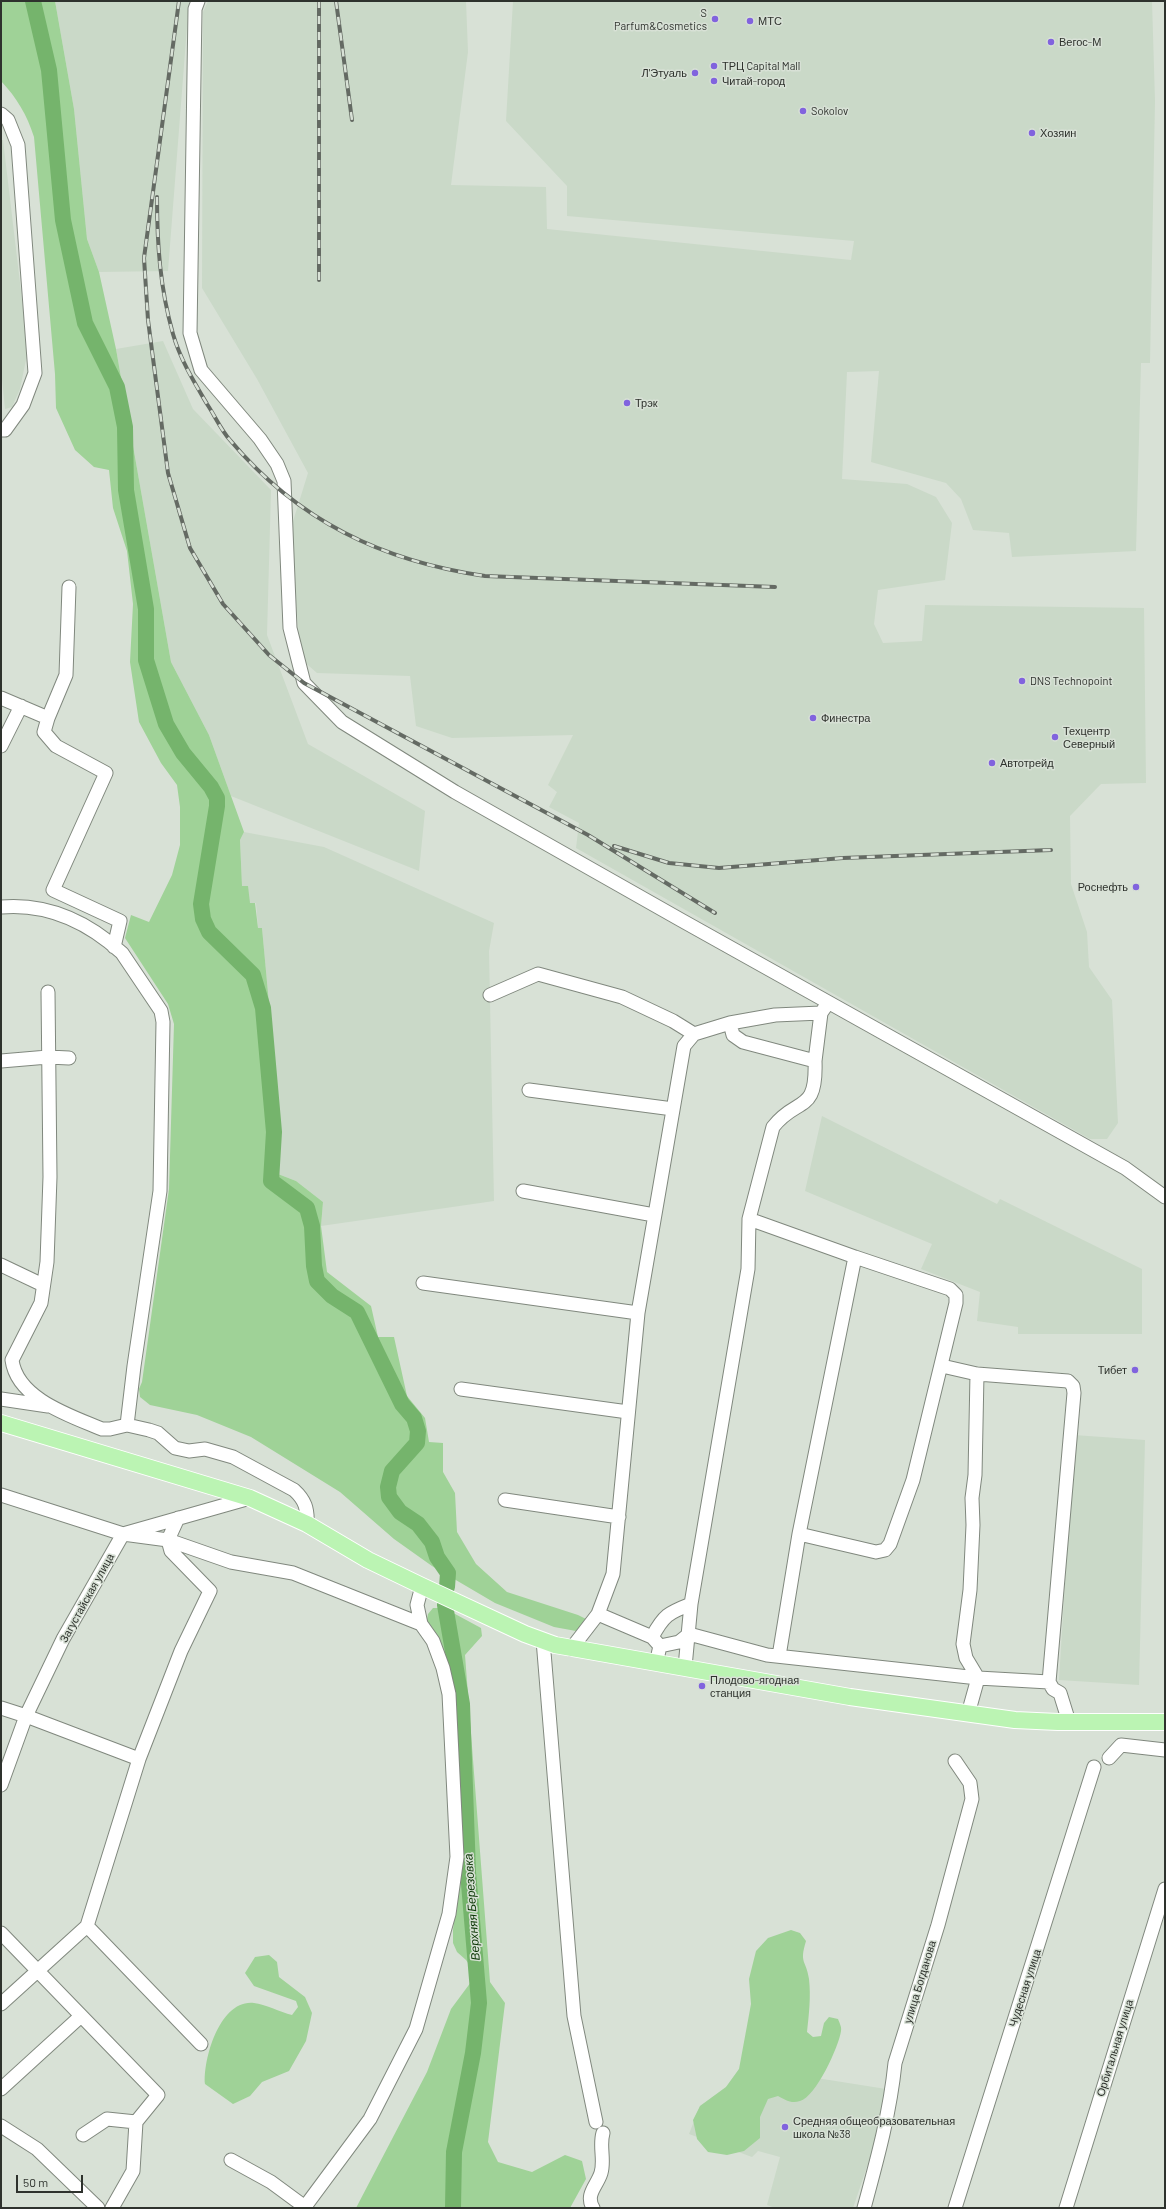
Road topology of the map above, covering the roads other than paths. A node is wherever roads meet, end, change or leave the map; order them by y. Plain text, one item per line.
1 (198, 1) edge
2 (1, 114) edge
3 (1, 430) edge
4 (68, 588) dead end
5 (1, 698) edge
6 (21, 706) junction
7 (48, 718) junction
8 (1, 746) edge
9 (1, 907) edge
10 (114, 946) junction
11 (48, 992) dead end
12 (490, 995) dead end
13 (825, 1008) junction
14 (730, 1023) junction
15 (694, 1034) junction
16 (48, 1057) junction
17 (69, 1058) dead end
18 (1, 1061) edge
19 (815, 1061) junction
20 (529, 1090) dead end
21 (673, 1109) junction
22 (523, 1191) dead end
23 (1165, 1197) edge
24 (654, 1215) junction
25 (749, 1219) junction
26 (854, 1257) junction
27 (1, 1266) edge
28 (423, 1283) dead end
29 (43, 1285) junction
30 (638, 1312) junction
31 (942, 1366) junction
32 (977, 1374) junction
33 (461, 1389) dead end
34 (1, 1399) edge
35 (48, 1406) junction
36 (628, 1412) junction
37 (1, 1423) edge
38 (128, 1425) junction
39 (1, 1495) edge
40 (250, 1498) junction
41 (505, 1500) dead end
42 (619, 1517) junction
43 (178, 1518) junction
44 (307, 1524) junction
45 (123, 1534) junction
46 (798, 1534) junction
47 (168, 1540) junction
48 (422, 1586) junction
49 (691, 1604) junction
50 (598, 1614) junction
51 (421, 1624) junction
52 (689, 1634) junction
53 (543, 1640) junction
54 (656, 1641) junction
55 (571, 1649) junction
56 (780, 1656) junction
57 (656, 1662) junction
58 (685, 1667) junction
59 (978, 1678) junction
60 (1048, 1682) junction
61 (1, 1708) edge
62 (968, 1714) junction
63 (26, 1716) junction
64 (1069, 1722) junction
65 (1165, 1722) edge
66 (1165, 1750) edge
67 (1109, 1758) dead end
68 (139, 1759) junction
69 (955, 1761) dead end
70 (1094, 1767) dead end
71 (1, 1785) edge
72 (1165, 1889) edge
73 (87, 1926) junction
74 (1, 1933) edge
75 (38, 1970) junction
76 (1, 2004) edge
77 (82, 2016) junction
78 (201, 2044) dead end
79 (1, 2089) edge
80 (136, 2122) junction
81 (1, 2126) edge
82 (83, 2134) dead end
83 (231, 2160) dead end
84 (98, 2208) edge
85 (112, 2208) edge
86 (305, 2208) edge
87 (593, 2208) edge
88 (864, 2208) edge
89 (955, 2208) edge
90 (1066, 2208) edge

1 - 13 street
2 - 3 street
4 - 7 street
5 - 6 street
6 - 7 street
6 - 8 street
7 - 10 street
9 - 10 street
10 - 38 street
11 - 16 street
12 - 15 street
13 - 14 street
13 - 19 street
13 - 23 street
14 - 15 street
14 - 19 street
15 - 21 street
16 - 17 street
16 - 18 street
16 - 29 street
19 - 25 street
20 - 21 street
21 - 24 street
22 - 24 street
24 - 30 street
25 - 26 street
25 - 49 street
26 - 31 street
26 - 46 street
27 - 29 street
28 - 30 street
29 - 35 street
30 - 36 street
31 - 32 street
31 - 46 street
32 - 59 street
32 - 60 street
33 - 36 street
34 - 35 street
35 - 38 street
36 - 42 street
37 - 40 main road
38 - 44 street
39 - 45 street
40 - 43 street
40 - 44 main road
41 - 42 street
42 - 50 street
43 - 45 street
43 - 47 street
44 - 48 main road
45 - 47 street
45 - 63 street, Загустайская улица
46 - 56 street
47 - 51 street
47 - 68 street
48 - 51 street
48 - 53 main road
49 - 52 street
49 - 54 street
50 - 54 street
50 - 55 street
51 - 86 street
52 - 54 street
52 - 56 street
52 - 58 street
53 - 55 main road
53 - 87 street
54 - 57 street
55 - 57 main road
56 - 59 street
57 - 58 main road
58 - 62 main road
59 - 60 street
59 - 62 street
60 - 64 street
61 - 63 street
62 - 64 main road
63 - 68 street
63 - 71 street, Загустайская улица
64 - 65 main road
66 - 67 street
68 - 73 street
69 - 88 street, улица Богданова
70 - 89 street, Чудесная улица
72 - 90 street, Орбитальная улица
73 - 75 street
73 - 78 street
74 - 75 street
75 - 76 street
75 - 77 street
77 - 79 street
77 - 80 street
80 - 82 street
80 - 85 street
81 - 84 street
83 - 86 street

